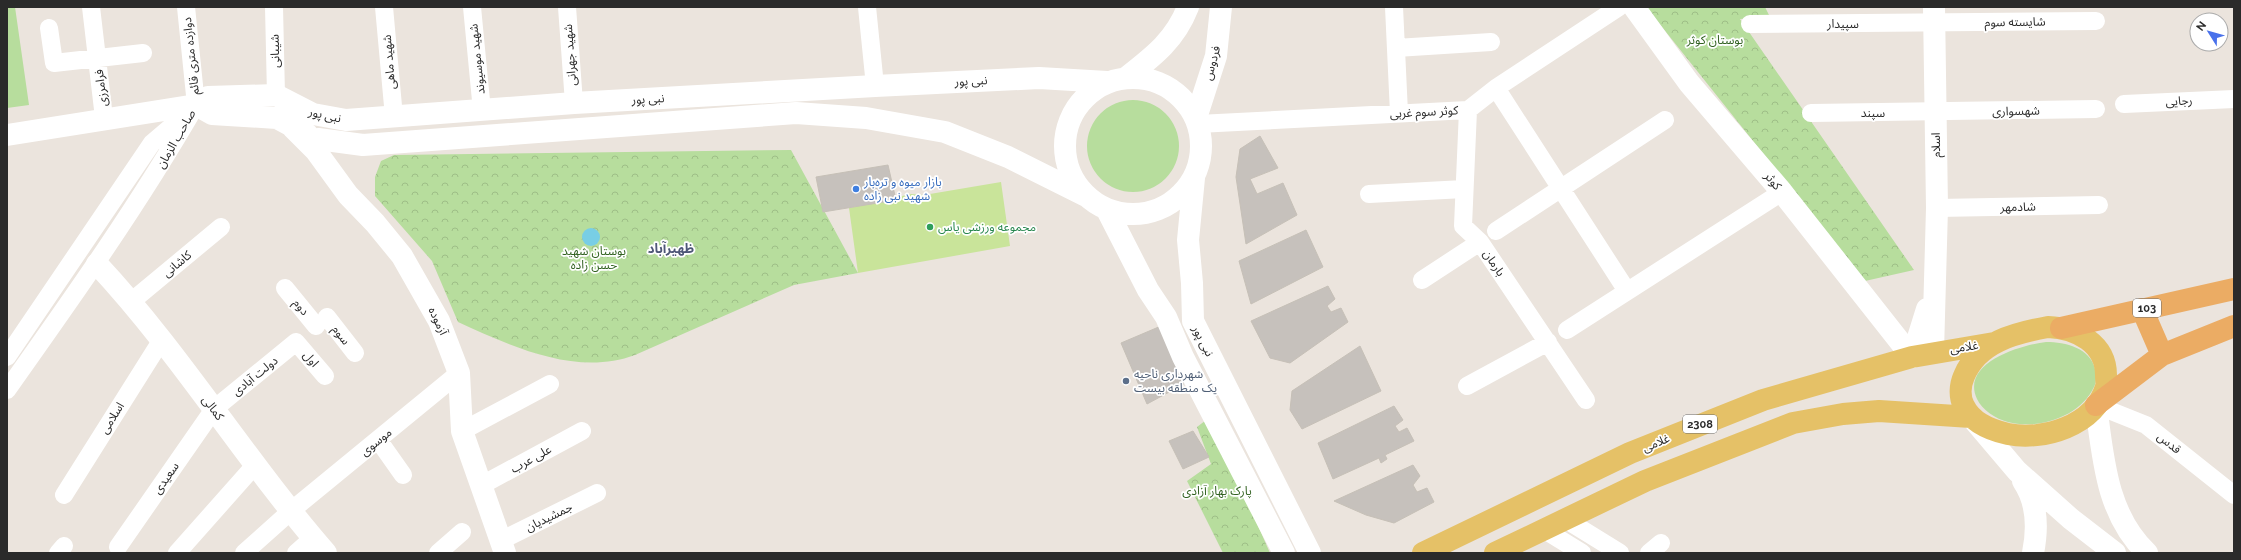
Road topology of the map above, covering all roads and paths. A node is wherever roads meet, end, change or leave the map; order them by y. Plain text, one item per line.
1 (91, 7) edge
2 (186, 7) edge
3 (274, 7) edge
4 (384, 7) edge
5 (472, 7) edge
6 (567, 7) edge
7 (867, 7) edge
8 (1188, 7) edge
9 (1221, 7) edge
10 (1394, 7) edge
11 (1619, 7) edge
12 (1634, 7) edge
13 (1935, 15) edge
14 (2096, 21) dead end
15 (1750, 24) dead end
16 (50, 28) dead end
17 (1491, 42) dead end
18 (1396, 48) junction
19 (143, 53) dead end
20 (97, 57) junction
21 (1117, 80) junction
22 (875, 86) junction
23 (1496, 88) junction
24 (276, 95) junction
25 (2234, 99) edge
26 (574, 103) junction
27 (2124, 104) dead end
28 (196, 106) junction
29 (2096, 109) dead end
30 (1468, 110) junction
31 (482, 111) junction
32 (1399, 113) junction
33 (1811, 113) dead end
34 (1936, 113) junction
35 (394, 117) junction
36 (104, 118) junction
37 (1665, 120) dead end
38 (1197, 121) junction
39 (293, 128) junction
40 (7, 135) edge
41 (1194, 178) junction
42 (1464, 189) junction
43 (1561, 189) junction
44 (1782, 192) junction
45 (1369, 194) dead end
46 (1086, 196) junction
47 (2099, 206) dead end
48 (1937, 208) junction
49 (1107, 210) junction
50 (221, 227) dead end
51 (1496, 231) dead end
52 (1480, 242) junction
53 (97, 264) junction
54 (1422, 280) dead end
55 (1936, 283) junction
56 (285, 288) dead end
57 (2234, 289) edge
58 (1627, 291) junction
59 (132, 301) junction
60 (2142, 310) junction
61 (322, 322) joint
62 (2234, 326) edge
63 (2061, 328) junction
64 (1567, 330) dead end
65 (161, 341) junction
66 (296, 342) joint
67 (1548, 342) junction
68 (1994, 343) junction
69 (1933, 352) junction
70 (355, 354) dead end
71 (2162, 356) junction
72 (7, 357) edge
73 (1912, 357) junction
74 (459, 373) junction
75 (325, 376) dead end
76 (550, 384) dead end
77 (1467, 386) dead end
78 (7, 390) edge
79 (1586, 400) dead end
80 (2096, 405) junction
81 (214, 409) junction
82 (1971, 418) junction
83 (462, 431) junction
84 (582, 431) dead end
85 (378, 440) junction
86 (256, 464) junction
87 (2017, 471) junction
88 (403, 475) dead end
89 (480, 486) junction
90 (597, 493) dead end
91 (64, 494) dead end
92 (2234, 495) edge
93 (292, 510) junction
94 (1565, 519) junction
95 (1543, 529) junction
96 (462, 532) dead end
97 (320, 545) edge
98 (118, 547) dead end
99 (503, 547) edge
100 (177, 553) edge
101 (244, 553) edge
102 (296, 553) edge
103 (438, 553) edge
104 (1284, 553) edge
105 (1310, 553) edge
106 (1423, 553) edge
107 (1494, 553) edge
108 (1582, 553) edge
109 (1620, 553) edge
110 (2033, 553) edge
111 (2115, 553) edge
112 (2147, 553) edge

1 - 20 street, فرامرزی
2 - 28 street, دوازده متری قائم
3 - 24 street, شیبانی
4 - 35 street, شهید ماهی
5 - 31 street, شهید موسیوند
6 - 26 street, شهید جهرانی
7 - 22 street
8 - 21 main road
9 - 38 main road, فردوس
10 - 18 street
11 - 23 street, کوثر سوم غربی
12 - 44 main road, کوثر
13 - 14 street, شایسته سوم
13 - 15 street, سپیدار
13 - 34 main road, اسلام
16 - 20 street, فرامرزی
17 - 18 street
18 - 32 street
19 - 20 street, فرامرزی
20 - 36 street, فرامرزی
21 - 22 main road, نبی پور
21 - 38 main road
21 - 46 main road
22 - 26 main road, نبی پور
23 - 30 street, کوثر سوم غربی
23 - 43 street
24 - 28 main road, نبی پور
24 - 35 main road, نبی پور
25 - 27 street, رجایی
26 - 31 main road, نبی پور
28 - 36 main road, نبی پور
28 - 39 main road, نبی پور
28 - 53 street, صاحب الزمان
28 - 72 street, صاحب الزمان
29 - 34 street, شهسواری
30 - 32 street, کوثر سوم غربی
30 - 42 street, بارمان
31 - 35 main road, نبی پور
32 - 38 street, کوثر سوم غربی
33 - 34 street, سپند
34 - 48 main road, اسلام
36 - 40 main road, نبی پور
37 - 43 street
38 - 41 main road
39 - 46 main road, نبی پور
39 - 74 main road, آزموده
41 - 49 main road
41 - 105 main road, نبی پور
42 - 45 street
42 - 52 street, بارمان
43 - 51 street
43 - 58 street
44 - 58 street
44 - 73 main road, کوثر
46 - 49 main road
47 - 48 street, شادمهر
48 - 55 main road, اسلام
49 - 104 main road, نبی پور
50 - 59 street, کاشانی
52 - 54 street
52 - 67 street, بارمان
53 - 59 main road, کمالی
53 - 78 street, صاحب الزمان
55 - 69 main road, اسلام
55 - 73 main road
56 - 61 street, دوم
57 - 60 highway, 103
58 - 64 street
59 - 65 main road, کمالی
60 - 63 highway, 103
60 - 71 highway
61 - 70 street, سوم
62 - 71 highway
63 - 68 main road
63 - 80 main road
65 - 81 main road, کمالی
65 - 91 street, اسلامی
66 - 75 street, اول
66 - 81 street, دولت آبادی
67 - 77 street
67 - 79 street, بارمان
68 - 69 main road, غلامی / 2308
68 - 82 main road
69 - 73 main road, غلامی / 2308
71 - 80 highway
73 - 106 main road, غلامی / 2308
74 - 83 main road, آزموده
74 - 85 street, موسوی
76 - 83 street
80 - 82 main road
80 - 92 street, قدس
80 - 112 main road
81 - 86 main road, کمالی
81 - 98 street, سعیدی
82 - 87 main road
82 - 94 main road, 2308
83 - 89 main road, آزموده
84 - 89 street, علی عرب
85 - 88 street
85 - 93 street, موسوی
86 - 93 main road, کمالی
86 - 100 street
87 - 110 main road
87 - 111 main road
89 - 99 main road, آزموده
90 - 99 street, جمشیدیان
93 - 97 main road, کمالی
93 - 101 street, موسوی
94 - 95 main road, 2308
94 - 109 street
95 - 107 main road, 2308
95 - 108 street
96 - 103 street
97 - 102 street

